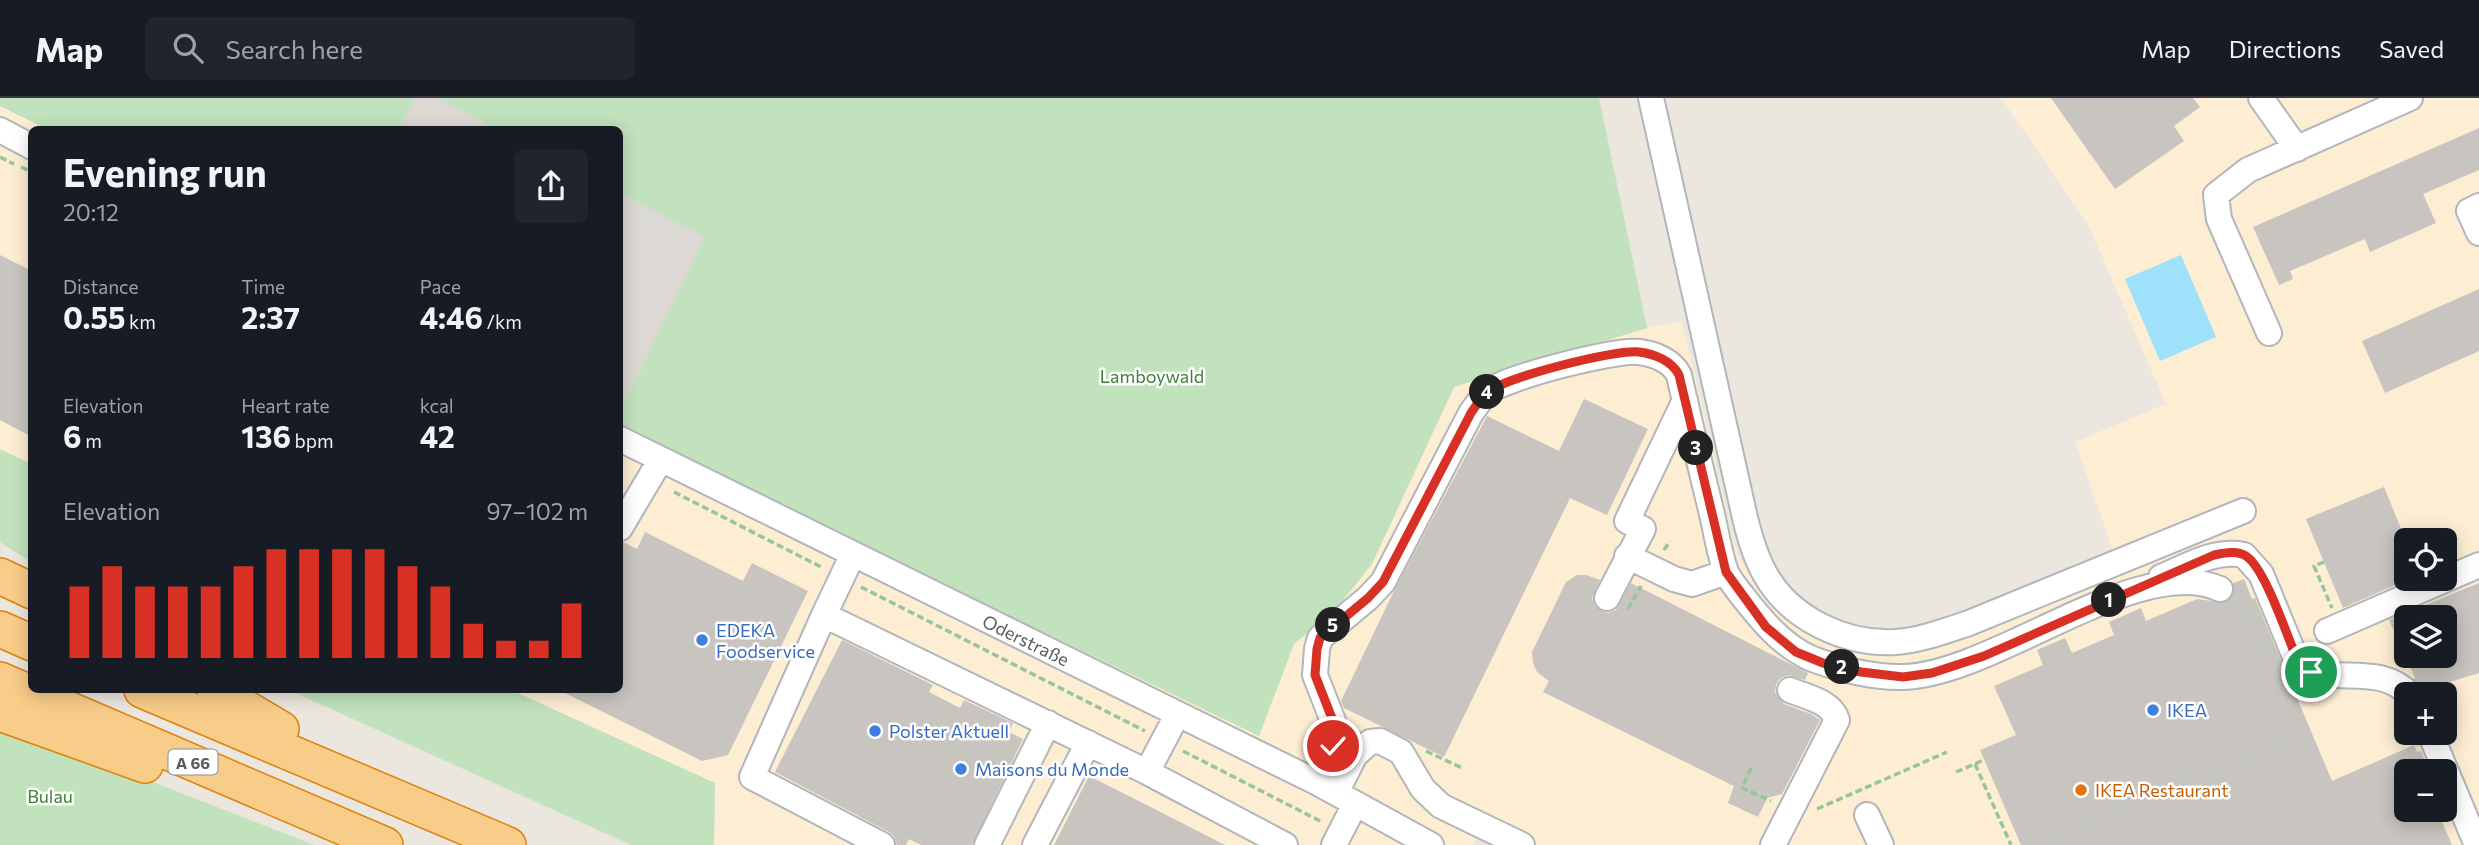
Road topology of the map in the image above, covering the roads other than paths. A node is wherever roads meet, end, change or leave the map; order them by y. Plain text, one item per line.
1 (1651, 98) edge
2 (2261, 98) edge
3 (2410, 98) edge
4 (0, 130) edge
5 (28, 145) edge
6 (2297, 149) junction
7 (2479, 206) edge
8 (2479, 233) edge
9 (2269, 333) dead end
10 (1685, 400) junction
11 (623, 442) edge
12 (656, 469) junction
13 (2243, 511) dead end
14 (623, 523) edge
15 (853, 554) junction
16 (1627, 556) junction
17 (2479, 565) edge
18 (1726, 572) junction
19 (0, 576) edge
20 (28, 589) edge
21 (2220, 589) tunnel mouth
22 (2121, 594) junction
23 (1606, 598) dead end
24 (824, 615) junction
25 (0, 629) edge
26 (2333, 629) road end
27 (28, 641) edge
28 (0, 680) edge
29 (2394, 683) edge
30 (1790, 690) dead end
31 (28, 692) edge
32 (30, 693) edge
33 (149, 693) edge
34 (220, 693) edge
35 (0, 713) edge
36 (1177, 715) junction
37 (1048, 723) junction
38 (1335, 726) junction
39 (1370, 742) junction
40 (1088, 743) junction
41 (2435, 745) edge
42 (1147, 772) junction
43 (1336, 793) junction
44 (399, 798) junction
45 (1867, 815) dead end
46 (1257, 838) edge
47 (1338, 838) edge
48 (385, 845) edge
49 (508, 845) edge
50 (882, 845) edge
51 (987, 845) edge
52 (1035, 845) edge
53 (1285, 845) edge
54 (1431, 845) edge
55 (1522, 845) edge
56 (1773, 845) edge
57 (1881, 845) edge
58 (2477, 845) edge

1 - 13 street
2 - 6 street
3 - 6 street
4 - 5 street
6 - 9 street
7 - 8 street
10 - 16 street
10 - 18 street
10 - 38 street
11 - 12 street, Oderstraße
12 - 14 street
12 - 15 street, Oderstraße
15 - 24 street
15 - 36 street, Oderstraße
16 - 18 street
16 - 23 street
17 - 26 street
18 - 22 street
19 - 20 highway
21 - 22 street
22 - 29 street
24 - 37 street
24 - 50 street
25 - 27 highway
28 - 31 highway, A 66
30 - 56 street
32 - 48 highway, A 66
33 - 44 highway, A 66
34 - 44 highway
35 - 48 highway
36 - 42 street
36 - 43 street, Oderstraße
37 - 40 street
37 - 51 street
38 - 39 street
38 - 43 street
39 - 43 street
39 - 55 street
40 - 42 street
40 - 52 street
41 - 58 street
42 - 46 street
43 - 47 street
43 - 54 street, Oderstraße
44 - 49 highway, A 66
45 - 57 street
46 - 53 street

